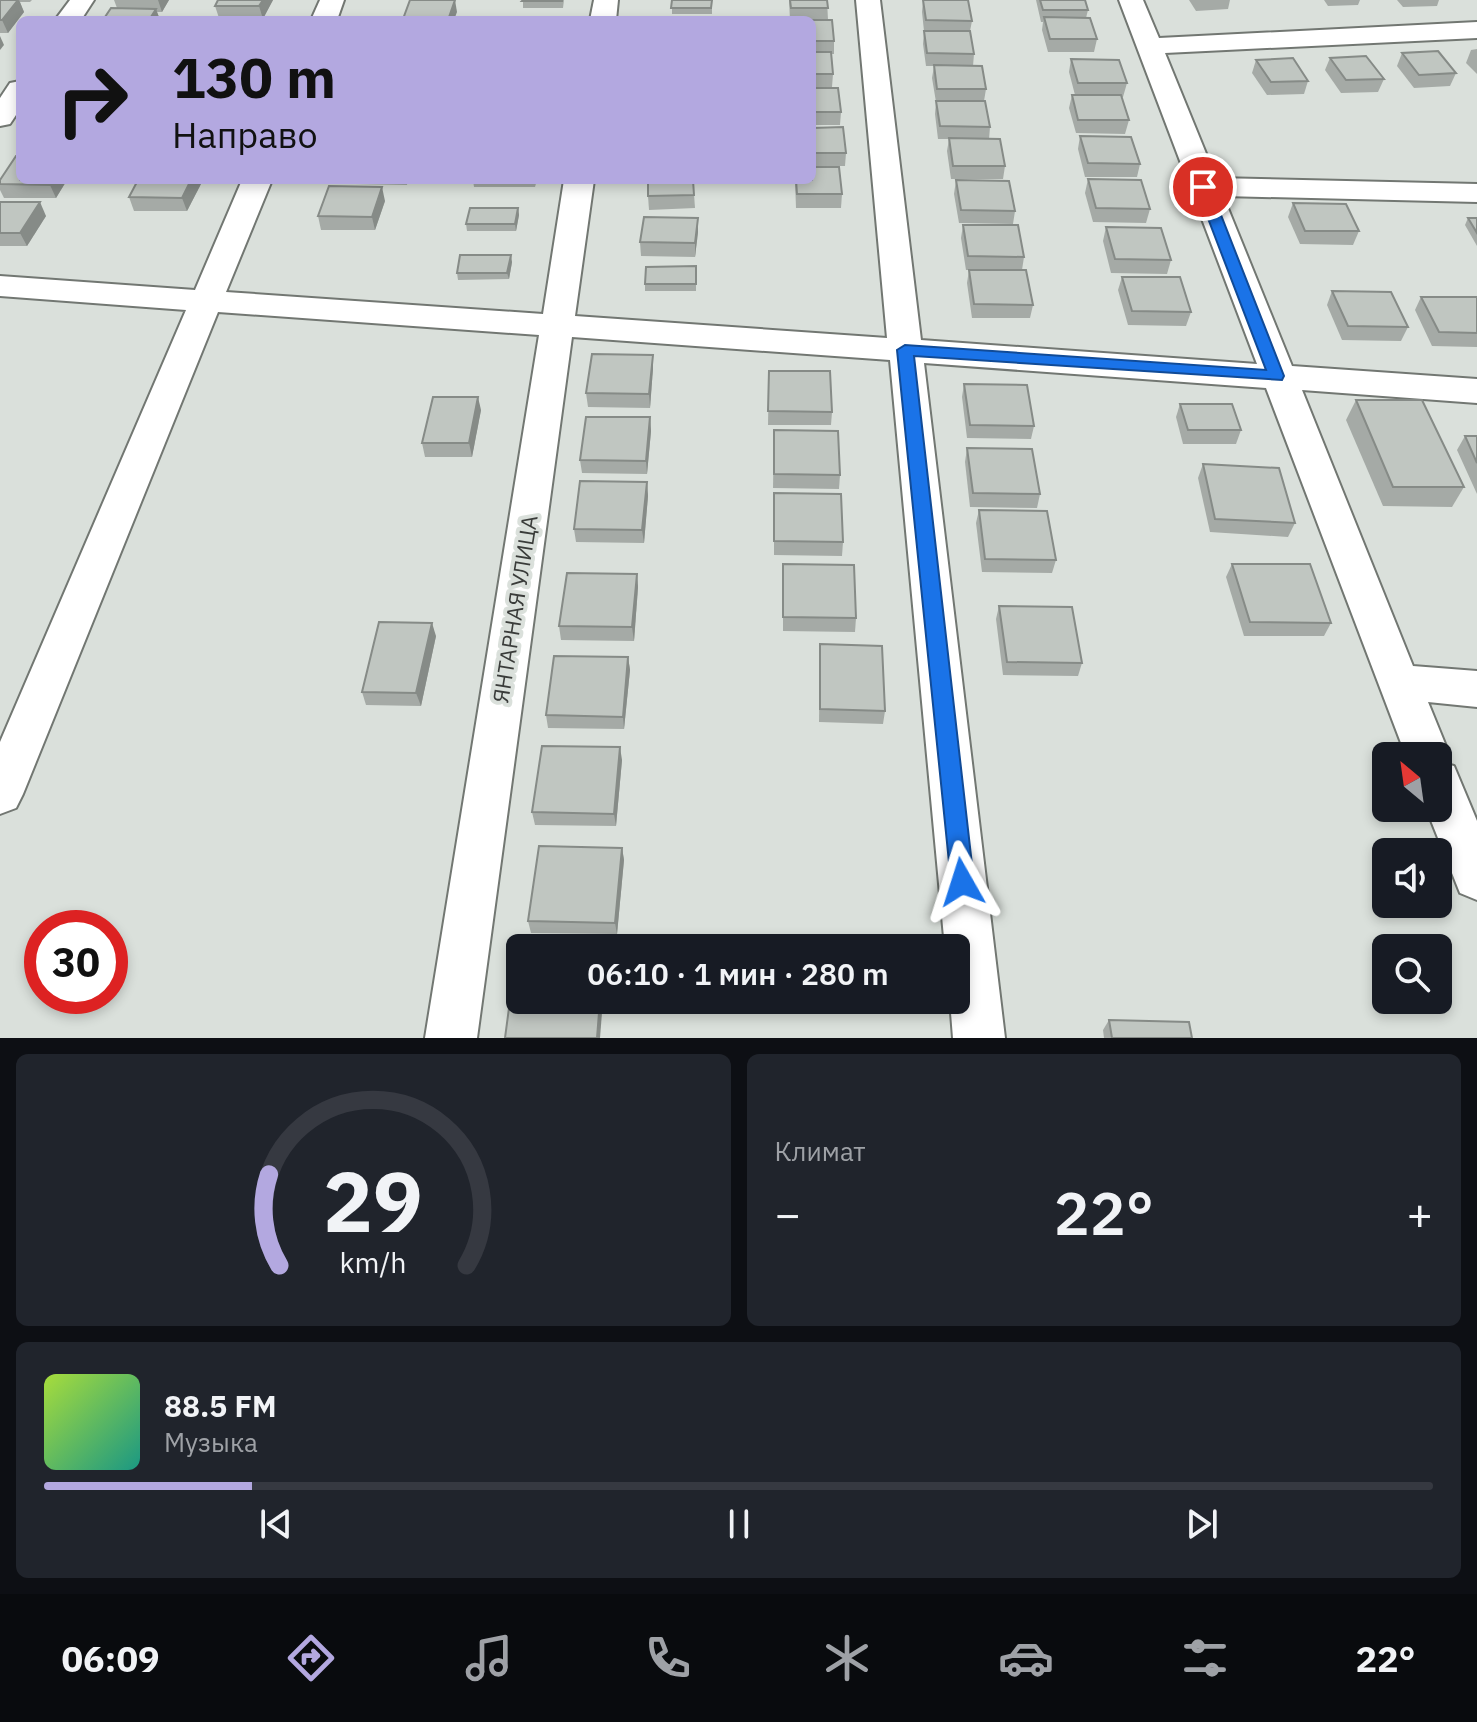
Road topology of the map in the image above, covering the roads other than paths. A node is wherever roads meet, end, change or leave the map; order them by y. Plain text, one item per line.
1 (868, 0) edge
2 (1131, 0) edge
3 (1477, 30) edge
4 (1148, 46) junction
5 (16, 95) edge
6 (0, 118) edge
7 (255, 184) edge
8 (578, 184) edge
9 (1203, 187) junction
10 (1477, 193) edge
11 (0, 286) edge
12 (207, 299) junction
13 (558, 326) junction
14 (905, 350) junction
15 (1276, 376) junction
16 (1477, 391) edge
17 (1399, 682) junction
18 (1477, 689) edge
19 (1423, 742) edge
20 (0, 794) edge
21 (1452, 815) edge
22 (1477, 878) edge
23 (451, 1038) edge
24 (979, 1038) edge

1 - 14 street
2 - 4 street
3 - 4 street
4 - 9 street
5 - 6 street
7 - 12 street
8 - 13 street, ЯНТАРНАЯ УЛИЦА
9 - 10 street
9 - 15 street
11 - 12 street
12 - 13 street
12 - 20 street
13 - 14 street
13 - 23 street, ЯНТАРНАЯ УЛИЦА
14 - 15 street
14 - 24 street
15 - 16 street
15 - 17 street
17 - 18 street
17 - 19 street
21 - 22 street

